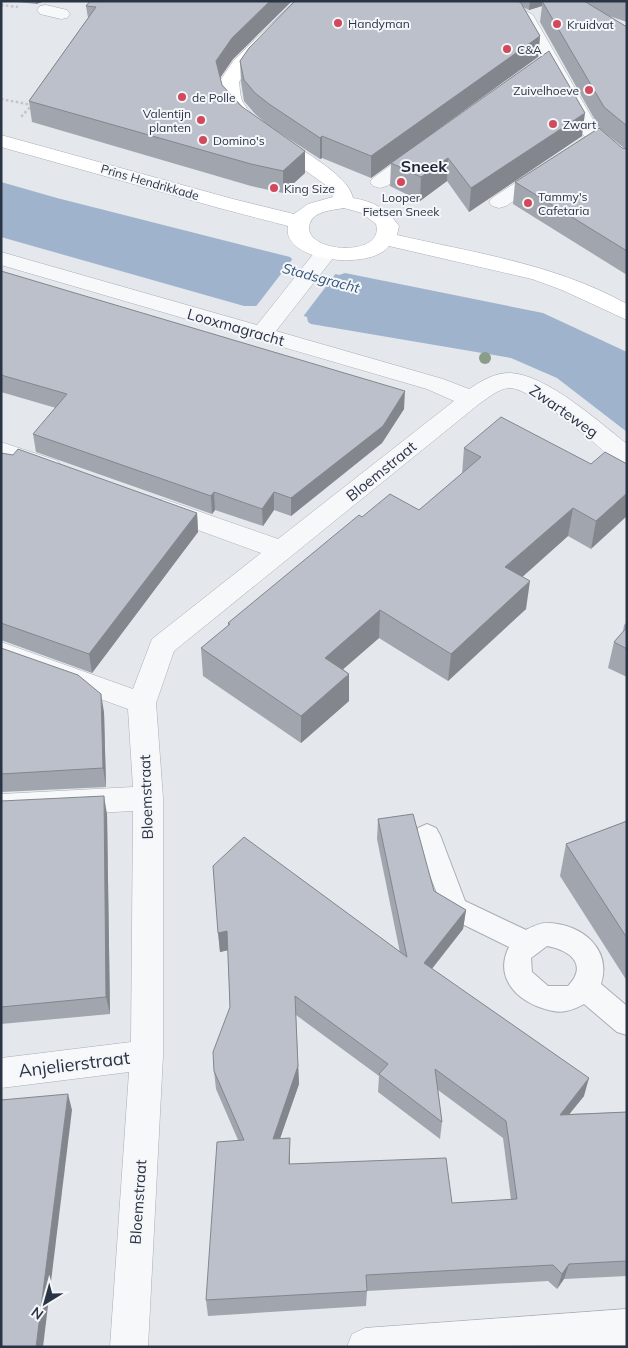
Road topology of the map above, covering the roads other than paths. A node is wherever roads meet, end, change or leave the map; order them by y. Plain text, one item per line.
1 (305, 1) edge
2 (495, 1) edge
3 (549, 60) junction
4 (533, 71) edge
5 (1, 141) edge
6 (436, 141) edge
7 (580, 149) junction
8 (627, 164) edge
9 (380, 182) dead end
10 (344, 202) junction
11 (500, 202) dead end
12 (299, 222) junction
13 (385, 239) junction
14 (1, 258) edge
15 (322, 258) junction
16 (627, 313) edge
17 (262, 334) junction
18 (470, 399) junction
19 (1, 450) edge
20 (627, 457) edge
21 (67, 473) edge
22 (141, 500) edge
23 (281, 550) junction
24 (1, 652) edge
25 (142, 703) junction
26 (148, 798) junction
27 (1, 806) edge
28 (427, 835) dead end
29 (526, 943) junction
30 (585, 988) junction
31 (627, 1023) edge
32 (147, 1055) junction
33 (1, 1072) edge
34 (627, 1327) edge
35 (129, 1347) edge
36 (366, 1347) edge

1 - 10 main road
2 - 3 street
3 - 4 street
3 - 7 street
5 - 12 main road, Prins Hendrikkade
6 - 9 street
7 - 8 street
7 - 11 street
10 - 12 main road
10 - 13 main road
12 - 15 main road
13 - 15 main road
13 - 16 main road
14 - 17 street, Looxmagracht
15 - 17 street
17 - 18 street, Looxmagracht
18 - 20 street, Zwarteweg
18 - 23 street, Bloemstraat
19 - 21 street
22 - 23 street
23 - 25 street, Bloemstraat
24 - 25 street
25 - 26 street, Bloemstraat
26 - 27 street
26 - 32 street, Bloemstraat
28 - 29 lane
29 - 30 lane
29 - 30 lane
30 - 31 lane
32 - 33 street, Anjelierstraat
32 - 35 street, Bloemstraat
34 - 36 street

